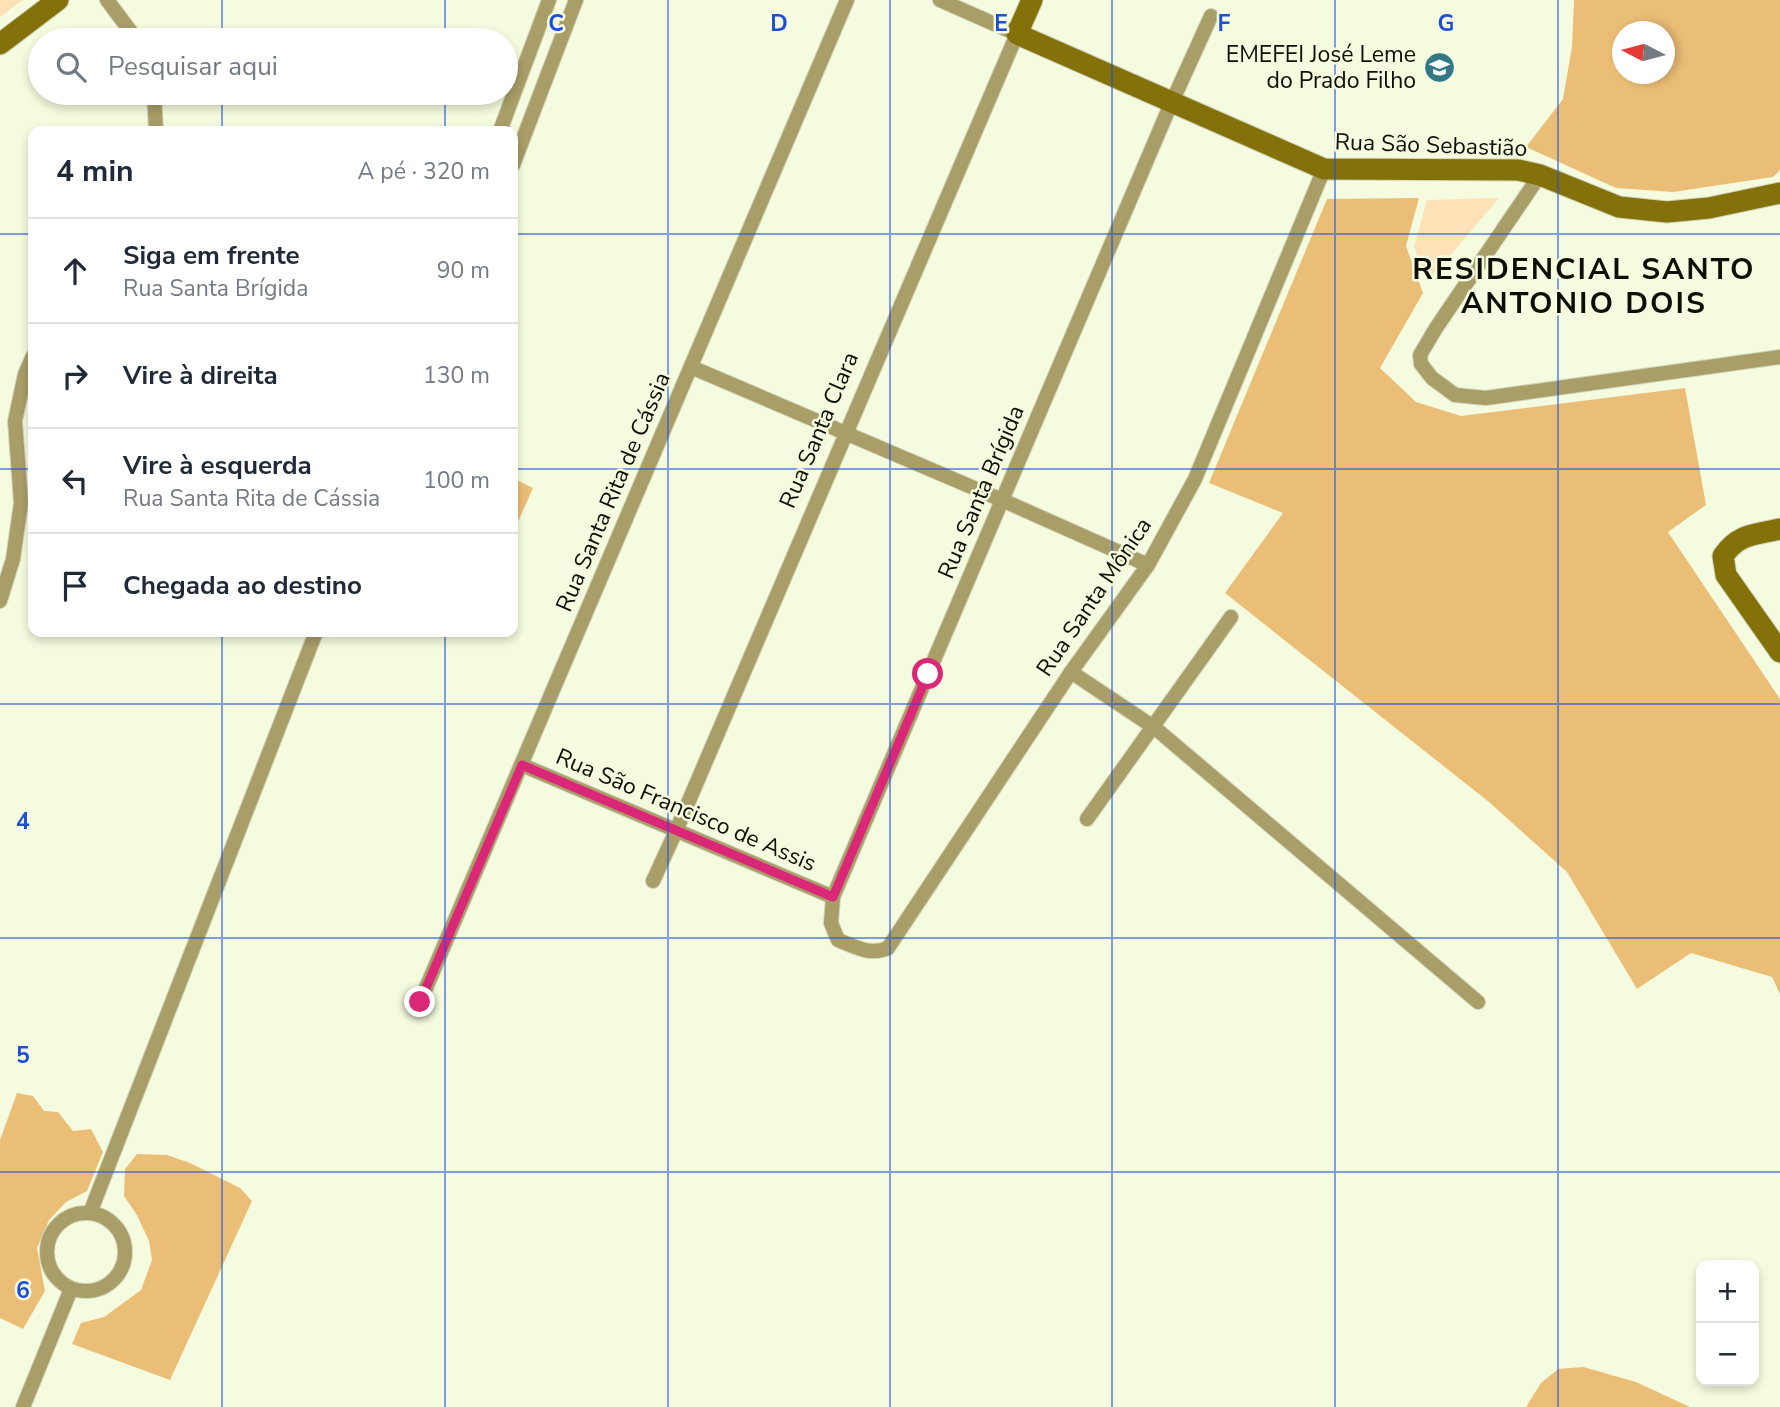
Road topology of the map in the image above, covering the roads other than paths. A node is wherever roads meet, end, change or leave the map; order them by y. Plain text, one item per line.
1 (58, 0) edge
2 (107, 0) edge
3 (549, 0) edge
4 (576, 0) edge
5 (847, 0) edge
6 (940, 0) edge
7 (1032, 0) edge
8 (1211, 16) dead end
9 (127, 28) edge
10 (1017, 34) junction
11 (0, 44) edge
12 (518, 83) edge
13 (1172, 102) junction
14 (155, 105) edge
15 (510, 105) edge
16 (156, 126) edge
17 (502, 126) edge
18 (518, 152) edge
19 (1324, 169) junction
20 (1541, 175) junction
21 (1780, 192) edge
22 (1780, 357) edge
23 (28, 367) edge
24 (691, 367) junction
25 (846, 433) junction
26 (1002, 500) junction
27 (1780, 529) edge
28 (1148, 565) junction
29 (0, 601) edge
30 (1231, 617) dead end
31 (314, 637) edge
32 (1780, 652) edge
33 (1071, 672) junction
34 (1154, 727) junction
35 (522, 765) junction
36 (1087, 819) dead end
37 (676, 831) junction
38 (653, 881) dead end
39 (833, 897) junction
40 (888, 948) joint
41 (420, 1002) dead end
42 (1478, 1002) dead end
43 (90, 1213) junction
44 (71, 1289) junction
45 (23, 1407) edge

1 - 11 street
2 - 9 street
3 - 12 street
4 - 18 street
5 - 24 street, Rua Santa Rita de Cássia
6 - 10 street, Rua São Sebastião
7 - 10 street, Rua Santa Clara
8 - 13 street, Rua Santa Brígida
10 - 13 street, Rua São Sebastião
10 - 25 street, Rua Santa Clara
13 - 19 street, Rua São Sebastião
13 - 26 street, Rua Santa Brígida
14 - 16 street
15 - 17 street
19 - 20 street, Rua São Sebastião
19 - 28 street, Rua Santa Mônica
20 - 21 street, Rua São Sebastião
20 - 22 street
23 - 29 street
24 - 25 street
24 - 35 street, Rua Santa Rita de Cássia
25 - 26 street
25 - 37 street, Rua Santa Clara
26 - 28 street
26 - 39 street, Rua Santa Brígida
27 - 32 street
28 - 33 street, Rua Santa Mônica
30 - 34 street
31 - 43 street
33 - 34 street
33 - 40 street, Rua Santa Mônica
34 - 36 street
34 - 42 street
35 - 37 street, Rua São Francisco de Assis
35 - 41 street, Rua Santa Rita de Cássia
37 - 38 street, Rua Santa Clara
37 - 39 street, Rua São Francisco de Assis
39 - 40 street, Rua Santa Brígida
43 - 44 street
43 - 44 street
44 - 45 street

